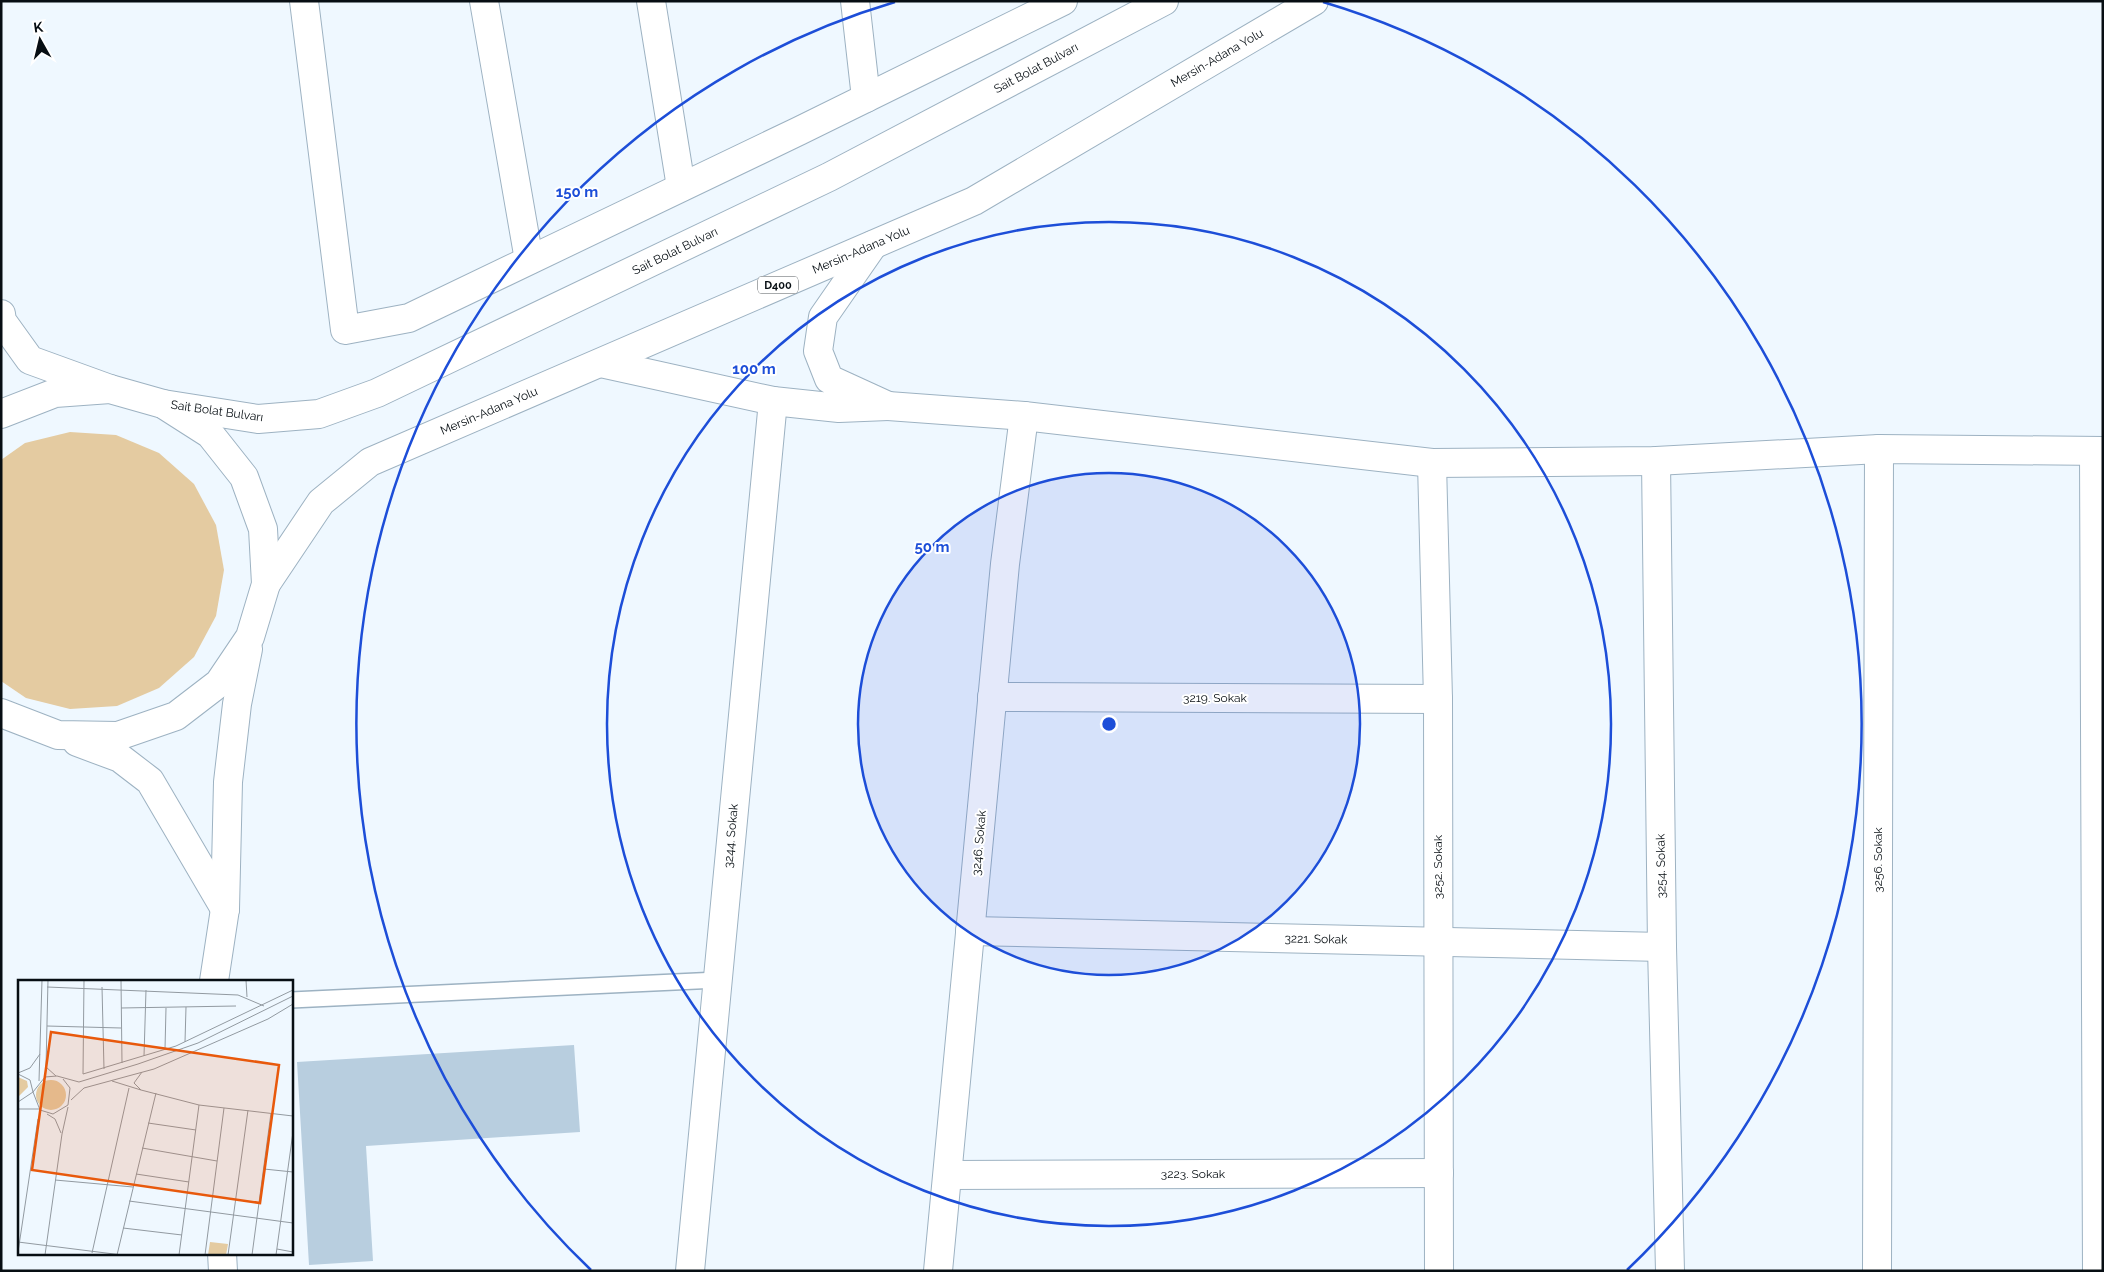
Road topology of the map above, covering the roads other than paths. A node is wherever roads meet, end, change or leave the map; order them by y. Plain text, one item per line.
1 (304, 1) edge
2 (484, 1) edge
3 (651, 1) edge
4 (855, 1) edge
5 (1164, 1) edge
6 (1314, 1) edge
7 (1053, 4) edge
8 (866, 98) junction
9 (681, 187) junction
10 (872, 244) junction
11 (529, 260) junction
12 (1, 314) edge
13 (601, 363) junction
14 (110, 389) junction
15 (772, 401) junction
16 (164, 404) junction
17 (888, 406) junction
18 (1, 414) edge
19 (1024, 416) junction
20 (1879, 449) junction
21 (2098, 451) edge
22 (1656, 461) junction
23 (1432, 463) junction
24 (266, 584) junction
25 (250, 637) junction
26 (992, 697) junction
27 (1438, 699) junction
28 (1, 714) edge
29 (58, 735) junction
30 (225, 908) junction
31 (970, 931) junction
32 (1438, 942) junction
33 (1662, 947) junction
34 (2099, 967) edge
35 (214, 980) edge
36 (718, 980) junction
37 (292, 1000) edge
38 (1439, 1172) junction
39 (948, 1175) junction
40 (222, 1254) edge
41 (223, 1271) edge
42 (690, 1271) edge
43 (938, 1271) edge
44 (1440, 1271) edge
45 (1670, 1271) edge
46 (1877, 1271) edge
47 (2097, 1271) edge

1 - 11 main road
2 - 11 main road
3 - 9 main road
4 - 8 main road
5 - 16 main road, Sait Bolat Bulvarı
6 - 10 main road, Mersin-Adana Yolu / D400
7 - 8 main road
8 - 9 main road
9 - 11 main road
10 - 13 main road, Mersin-Adana Yolu / D400
10 - 17 main road
12 - 14 main road
13 - 15 main road
13 - 24 main road, Mersin-Adana Yolu / D400
14 - 16 main road
14 - 18 main road
15 - 17 main road
15 - 36 main road, 3244. Sokak
16 - 24 main road
17 - 19 main road
19 - 23 main road
19 - 26 main road, 3246. Sokak
20 - 21 main road
20 - 22 main road
20 - 46 main road, 3256. Sokak
21 - 34 main road
22 - 23 main road
22 - 33 main road, 3254. Sokak
23 - 27 main road, 3252. Sokak
24 - 25 main road
25 - 29 main road
25 - 30 main road
26 - 27 main road, 3219. Sokak
26 - 31 main road, 3246. Sokak
27 - 32 main road, 3252. Sokak
28 - 29 main road
29 - 30 main road
30 - 35 main road
31 - 32 main road, 3221. Sokak
31 - 39 main road, 3246. Sokak
32 - 33 main road, 3221. Sokak
32 - 38 main road, 3252. Sokak
33 - 45 main road, 3254. Sokak
34 - 47 main road
36 - 37 lane
36 - 42 main road, 3244. Sokak
38 - 39 main road, 3223. Sokak
38 - 44 main road, 3252. Sokak
39 - 43 main road, 3246. Sokak
40 - 41 main road

